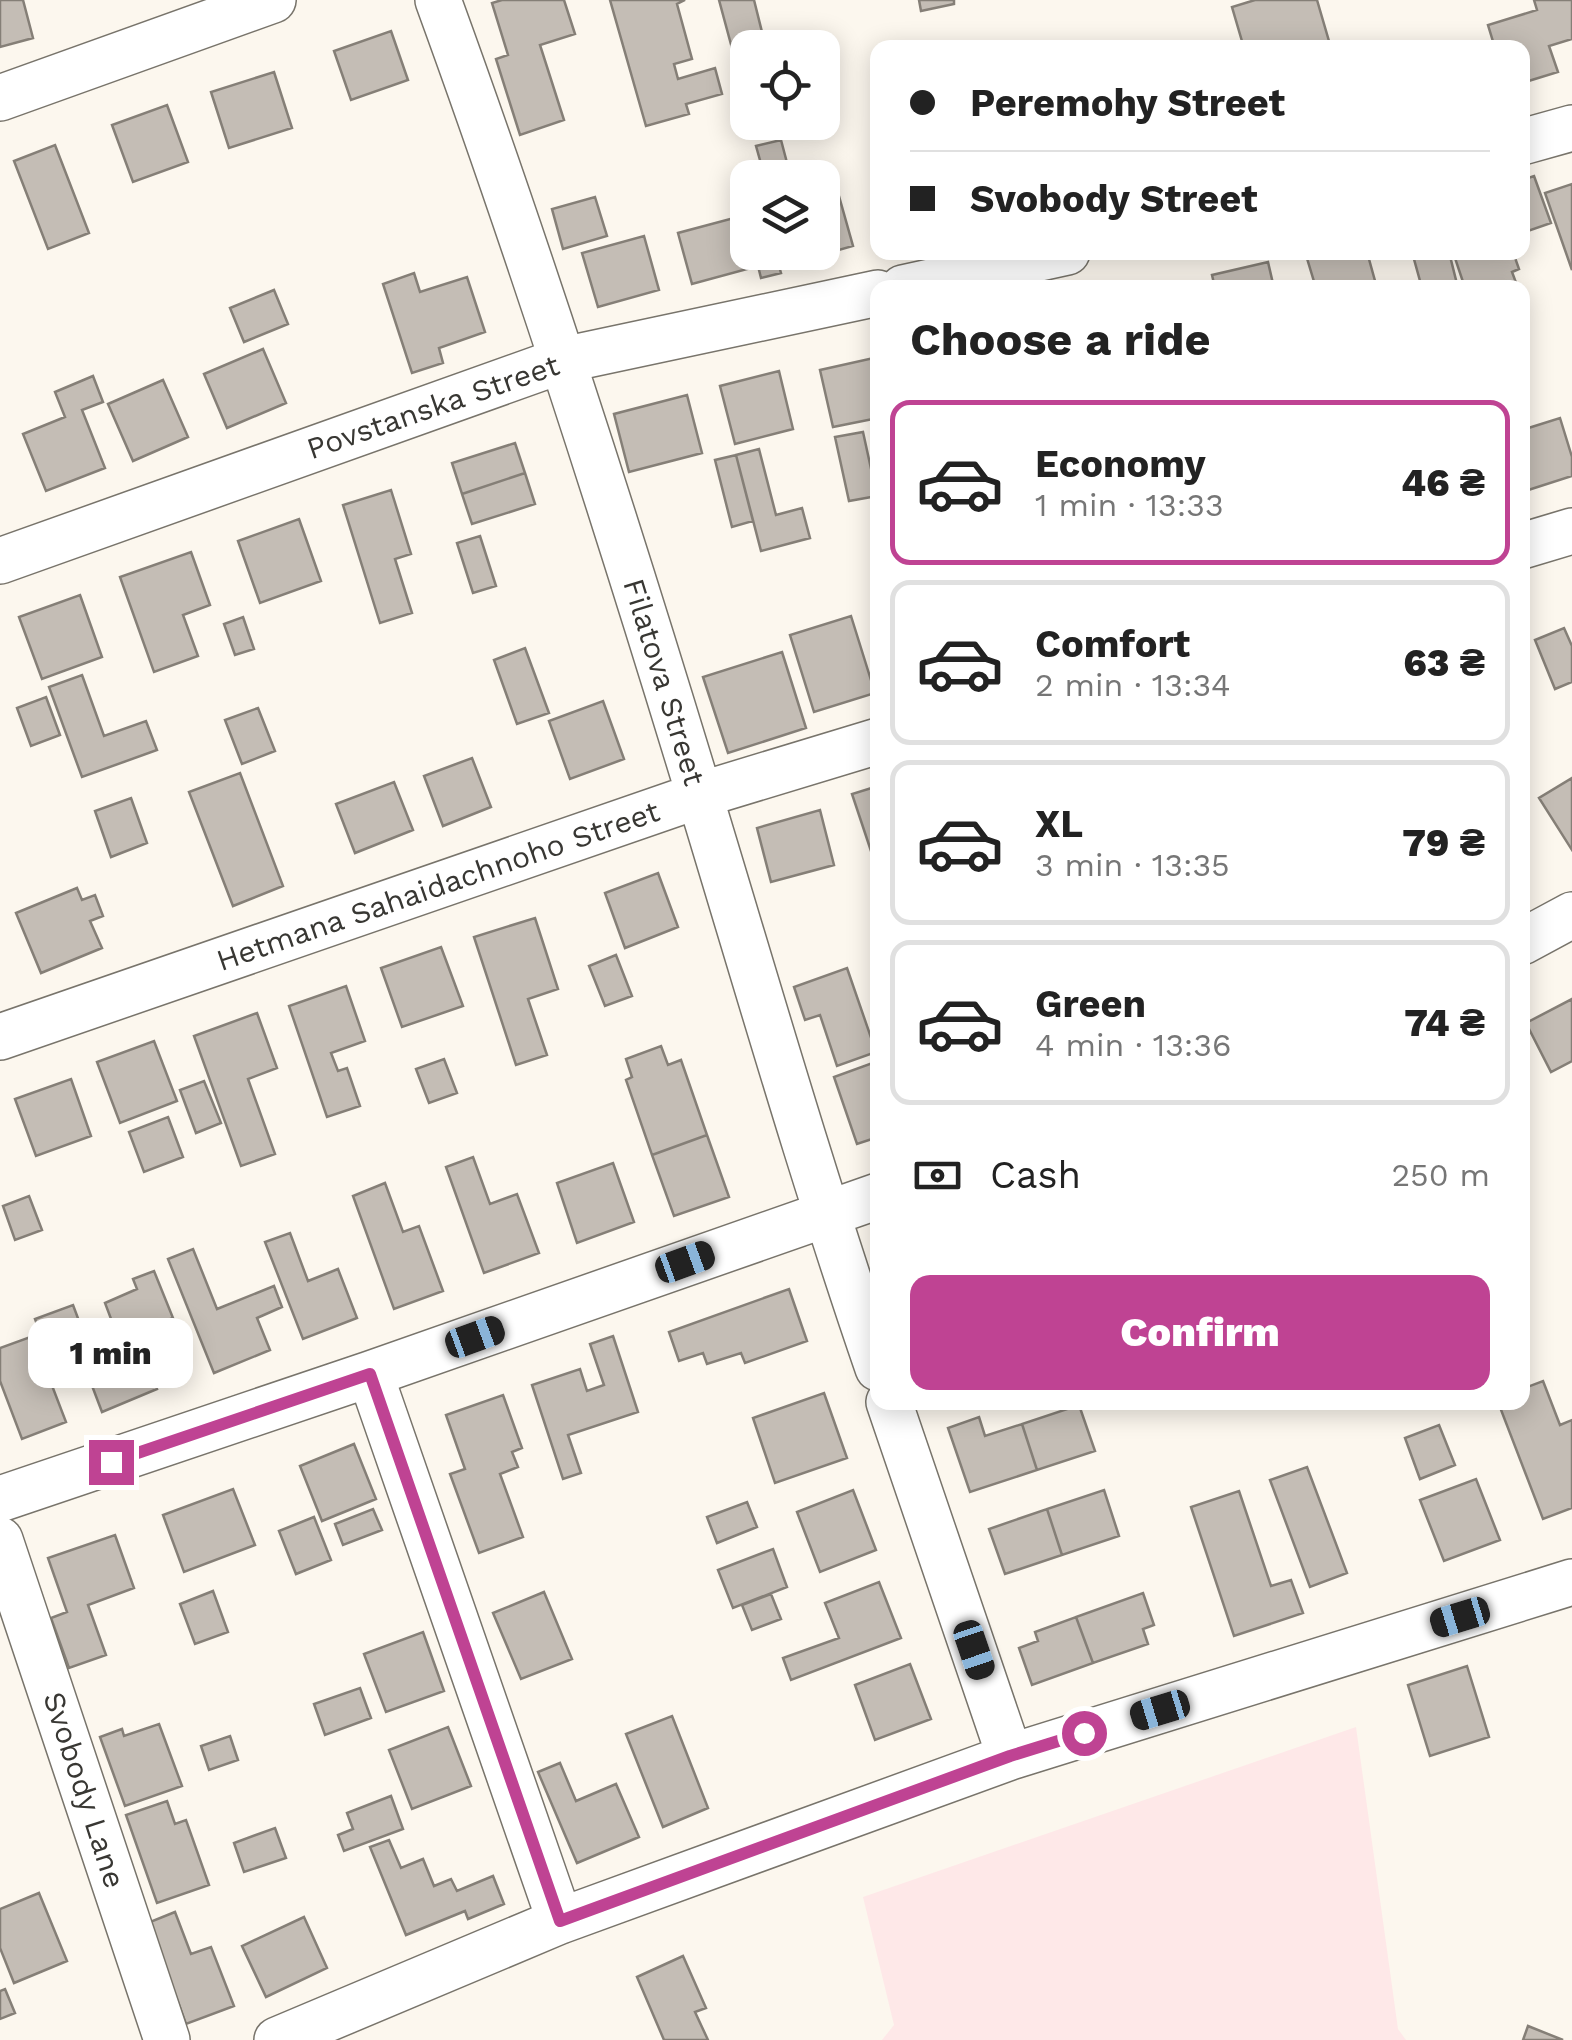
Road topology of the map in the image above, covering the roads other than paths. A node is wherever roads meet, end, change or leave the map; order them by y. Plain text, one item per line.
1 (273, 0) edge
2 (438, 0) edge
3 (0, 98) edge
4 (1572, 128) edge
5 (1530, 140) edge
6 (1030, 260) edge
7 (939, 280) edge
8 (870, 295) edge
9 (563, 360) junction
10 (1572, 531) edge
11 (1530, 544) edge
12 (0, 562) edge
13 (870, 743) edge
14 (700, 795) junction
15 (1572, 915) edge
16 (1530, 938) edge
17 (0, 1037) edge
18 (870, 1198) edge
19 (825, 1212) junction
20 (870, 1344) edge
21 (370, 1374) junction
22 (892, 1410) edge
23 (0, 1499) edge
24 (0, 1540) edge
25 (1572, 1582) edge
26 (1010, 1756) junction
27 (560, 1921) junction
28 (167, 2040) edge
29 (277, 2040) edge

1 - 3 street
2 - 9 street, Filatova Street
4 - 5 street
6 - 7 street
8 - 9 street, Povstanska Street
9 - 12 street, Povstanska Street
9 - 14 street, Filatova Street
10 - 11 street
13 - 14 street, Hetmana Sahaidachnoho Street
14 - 17 street, Hetmana Sahaidachnoho Street
14 - 19 street, Filatova Street
15 - 16 street
18 - 19 street
19 - 20 street, Filatova Street
19 - 21 street
21 - 23 street
21 - 27 street
22 - 26 street
24 - 28 street, Svobody Lane
25 - 26 street
26 - 27 street
27 - 29 street

